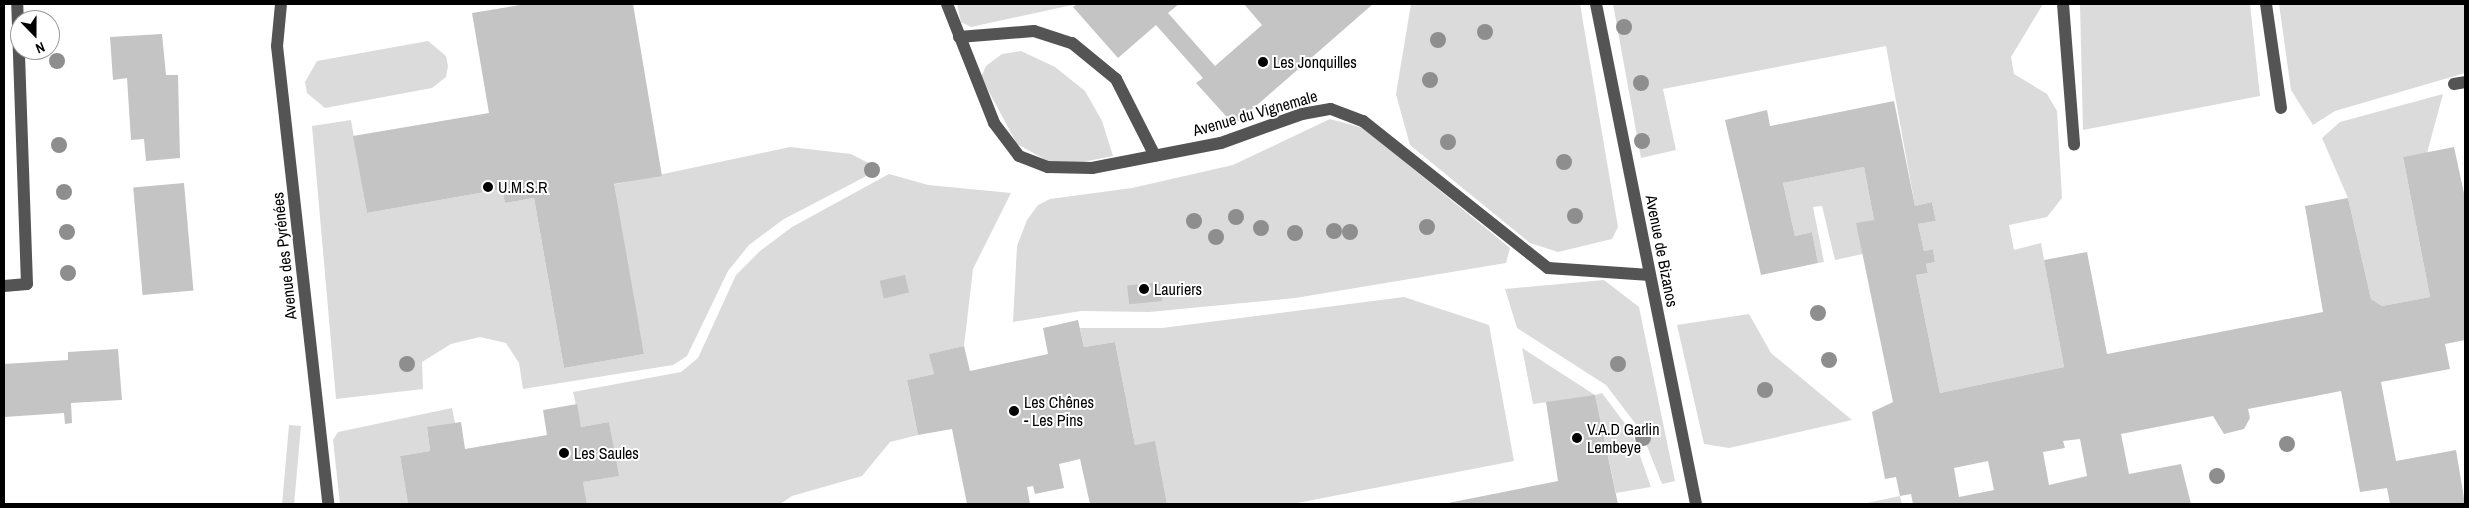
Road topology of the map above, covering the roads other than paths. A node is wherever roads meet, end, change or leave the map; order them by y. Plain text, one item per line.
1 (17, 4) edge
2 (281, 4) edge
3 (946, 4) edge
4 (1596, 4) edge
5 (2063, 4) edge
6 (2266, 4) edge
7 (959, 37) junction
8 (2281, 108) dead end
9 (2074, 145) dead end
10 (1155, 156) junction
11 (1650, 275) junction
12 (4, 286) edge
13 (328, 504) edge
14 (1696, 504) edge

1 - 12 street
2 - 13 street, Avenue des Pyrénées
3 - 7 street, Avenue du Vignemale
4 - 11 street, Avenue de Bizanos
5 - 9 street
6 - 8 street
7 - 10 street
7 - 10 street, Avenue du Vignemale
10 - 11 street, Avenue du Vignemale
11 - 14 street, Avenue de Bizanos

